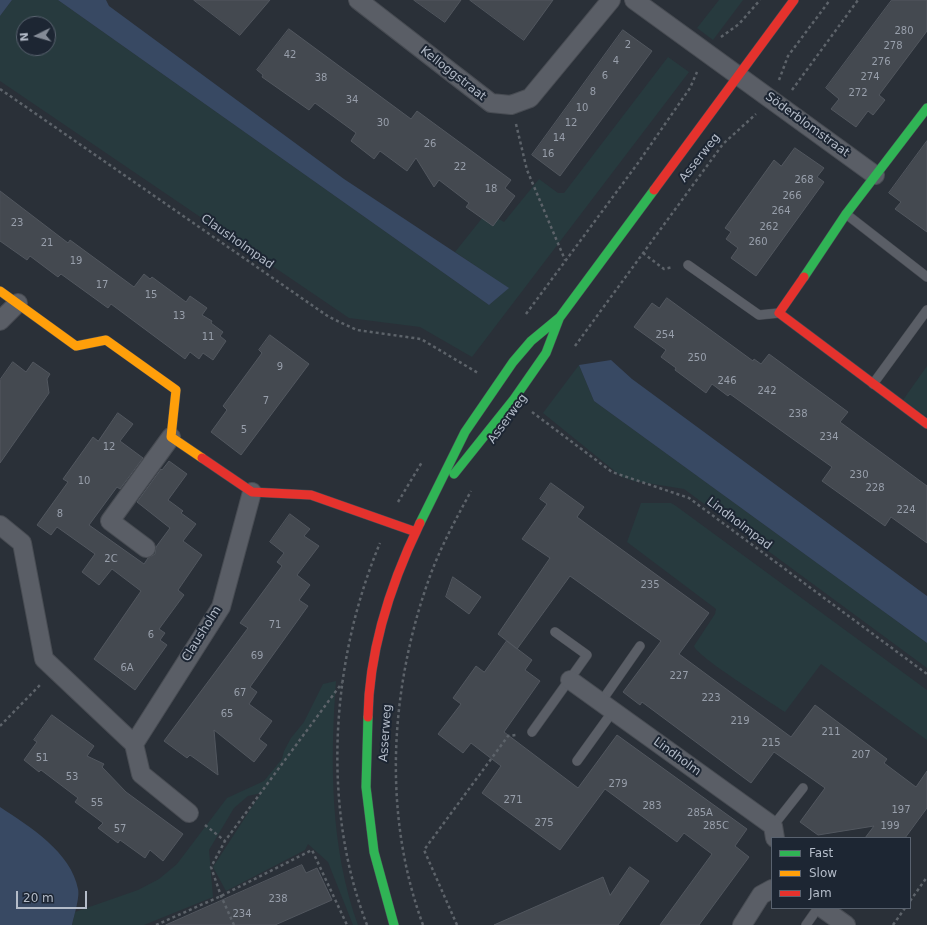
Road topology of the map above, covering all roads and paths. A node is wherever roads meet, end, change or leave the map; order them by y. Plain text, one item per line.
1 (358, 0) edge
2 (611, 0) edge
3 (634, 0) edge
4 (760, 0) edge
5 (794, 0) edge
6 (830, 0) edge
7 (858, 0) edge
8 (708, 52) junction
9 (738, 75) junction
10 (0, 89) edge
11 (775, 102) junction
12 (511, 105) junction
13 (927, 108) edge
14 (875, 175) junction
15 (846, 214) junction
16 (643, 253) junction
17 (688, 265) joint
18 (927, 277) edge
19 (0, 291) edge
20 (18, 304) junction
21 (927, 310) edge
22 (779, 313) junction
23 (560, 317) junction
24 (0, 321) edge
25 (574, 347) dead end
26 (480, 374) dead end
27 (873, 384) junction
28 (529, 410) dead end
29 (927, 424) edge
30 (172, 437) junction
31 (472, 489) dead end
32 (252, 492) junction
33 (429, 506) junction
34 (0, 525) edge
35 (416, 532) junction
36 (146, 548) dead end
37 (555, 632) dead end
38 (640, 646) dead end
39 (55, 670) junction
40 (927, 674) edge
41 (570, 680) junction
42 (343, 682) dead end
43 (607, 707) junction
44 (0, 726) edge
45 (532, 732) joint
46 (134, 744) junction
47 (577, 760) dead end
48 (803, 788) dead end
49 (189, 813) dead end
50 (774, 832) edge
51 (927, 876) edge
52 (771, 890) edge
53 (221, 896) junction
54 (911, 900) edge
55 (817, 909) edge
56 (823, 909) edge
57 (904, 909) edge
58 (156, 925) edge
59 (234, 925) edge
60 (347, 925) edge
61 (394, 925) edge
62 (423, 925) edge
63 (457, 925) edge
64 (742, 925) edge
65 (806, 925) edge
66 (846, 925) edge
67 (893, 925) edge

1 - 12 street, Kelloggstraat
2 - 12 street, Kelloggstraat
3 - 8 street
4 - 8 path
5 - 9 street, Asserweg
6 - 11 path, Asserweg
7 - 11 path
8 - 9 street
8 - 12 path
9 - 11 street, Söderblomstraat
9 - 23 street, Asserweg
10 - 26 path, Clausholmpad
11 - 14 street, Söderblomstraat
11 - 16 path, Asserweg
13 - 14 street
14 - 15 street
15 - 18 lane
15 - 22 street
16 - 17 path
16 - 25 path, Asserweg
17 - 22 lane
19 - 20 street
20 - 24 street
20 - 30 street
21 - 27 lane
22 - 27 street
23 - 33 street, Asserweg
23 - 33 street, Asserweg
27 - 29 street
28 - 40 path, Lindholmpad
30 - 32 street
30 - 36 street
31 - 62 path, Asserweg
32 - 35 street
32 - 46 street, Clausholm
33 - 35 street, Asserweg
34 - 39 street
35 - 61 street, Asserweg
37 - 41 lane
38 - 43 lane
39 - 44 path
39 - 46 street
41 - 43 street, Lindholm
41 - 45 lane
42 - 53 path
43 - 47 lane
43 - 50 street, Lindholm
45 - 63 path
46 - 49 street
48 - 50 lane
51 - 54 path
52 - 64 street
53 - 58 path
53 - 59 path
53 - 60 path
55 - 65 lane
56 - 66 street
57 - 67 path

